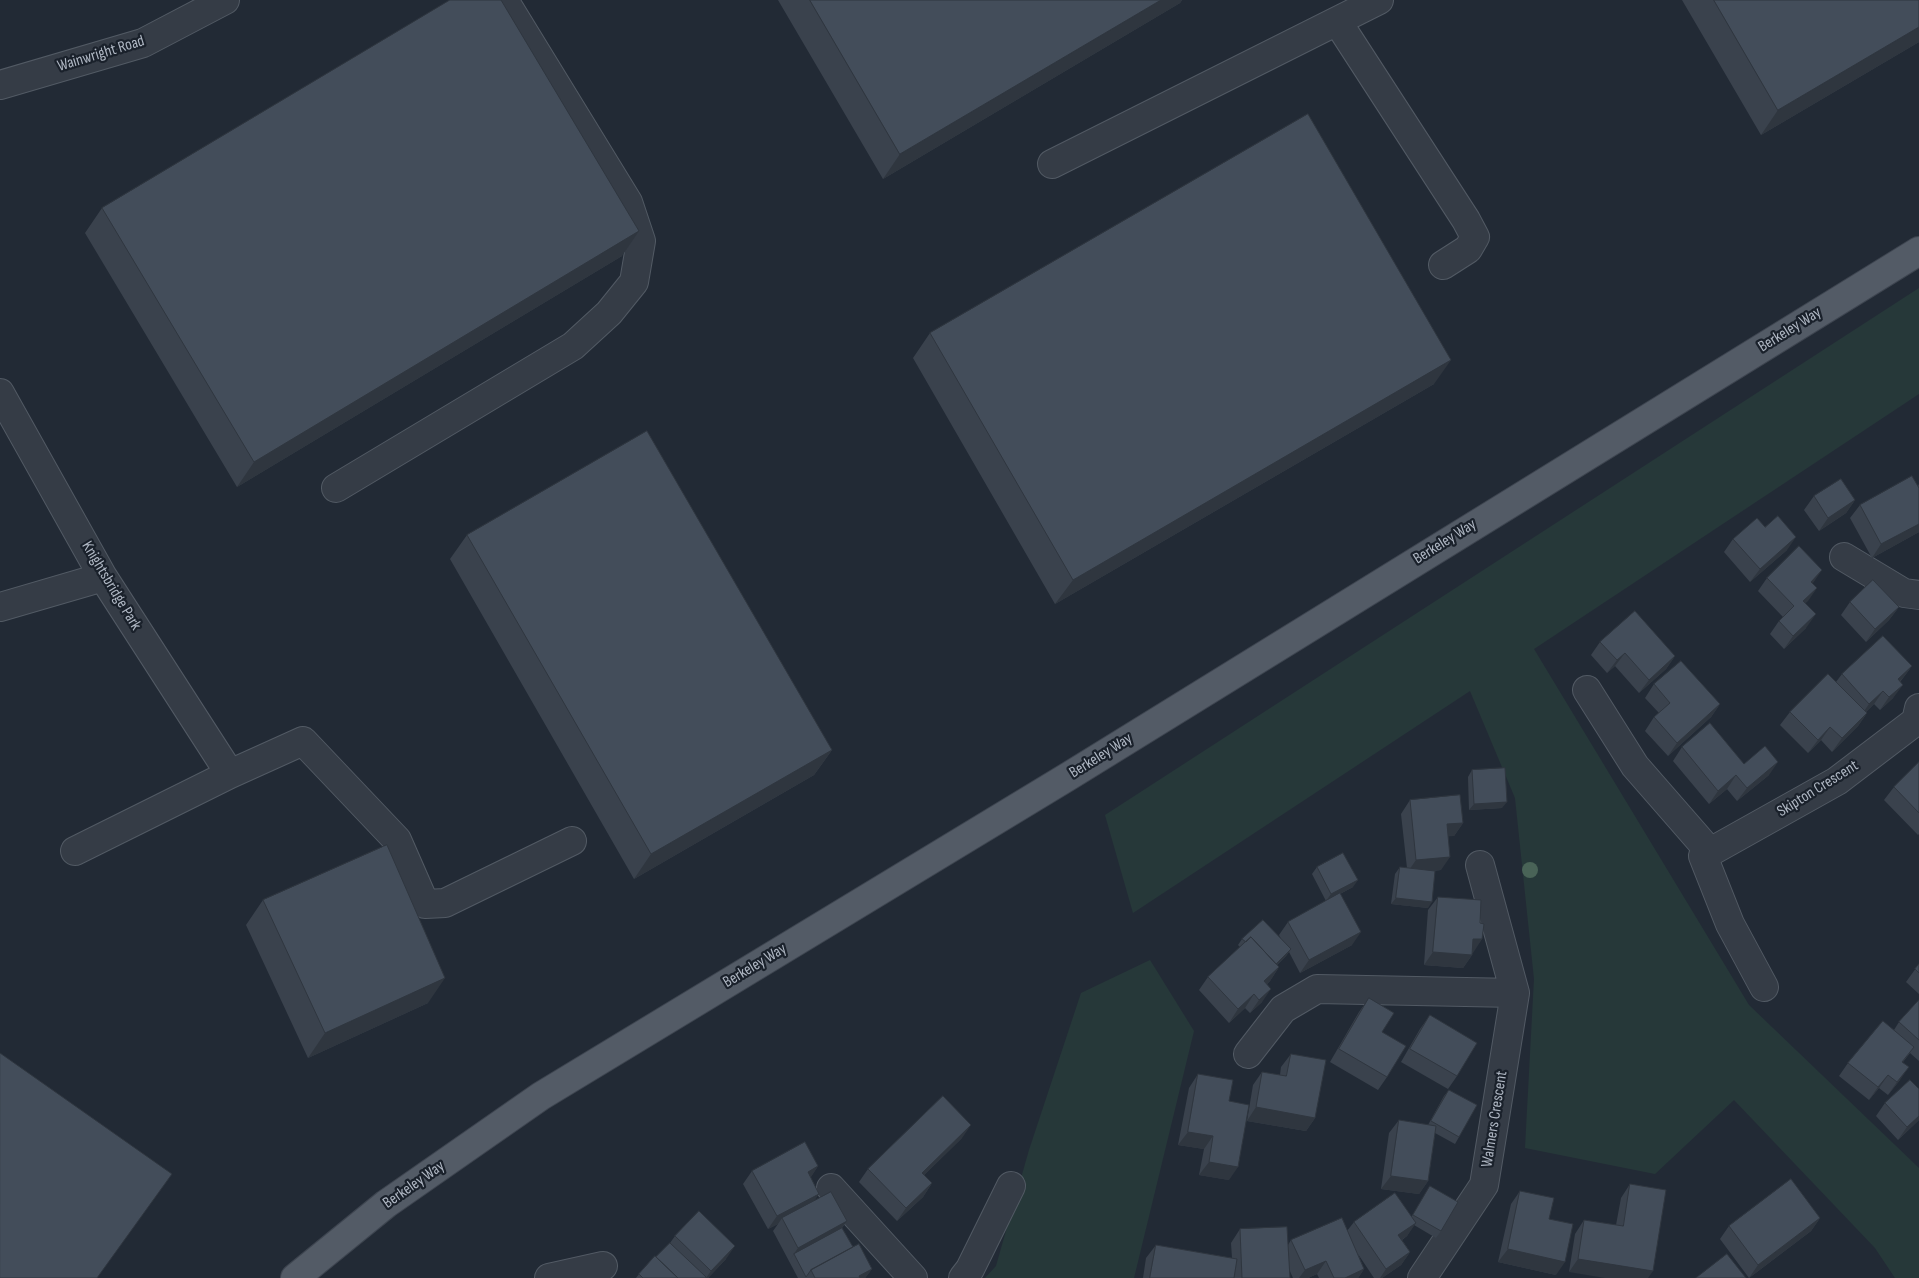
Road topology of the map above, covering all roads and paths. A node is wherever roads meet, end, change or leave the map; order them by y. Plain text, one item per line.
1 (225, 0) edge
2 (504, 0) edge
3 (1379, 0) edge
4 (1337, 21) junction
5 (0, 85) edge
6 (1052, 164) dead end
7 (1919, 251) edge
8 (1443, 265) dead end
9 (0, 392) edge
10 (336, 488) dead end
11 (1844, 557) dead end
12 (103, 576) junction
13 (1919, 595) edge
14 (0, 607) edge
15 (1588, 690) dead end
16 (1918, 718) edge
17 (230, 774) junction
18 (572, 841) dead end
19 (75, 851) dead end
20 (1707, 854) junction
21 (1480, 865) dead end
22 (1764, 987) dead end
23 (1515, 993) junction
24 (1248, 1054) dead end
25 (1011, 1186) dead end
26 (831, 1188) dead end
27 (602, 1266) dead end
28 (967, 1274) edge
29 (295, 1278) edge
30 (549, 1278) edge
31 (913, 1278) edge
32 (1422, 1278) edge

1 - 5 street, Wainwright Road
2 - 10 street
3 - 4 street
4 - 6 street
4 - 8 street
7 - 29 main road, Berkeley Way
9 - 12 street, Knightsbridge Park
11 - 13 street
12 - 14 street
12 - 17 street, Knightsbridge Park
15 - 20 street
16 - 20 street, Skipton Crescent
17 - 18 street
17 - 19 street
20 - 22 street
21 - 23 street
23 - 24 street
23 - 32 street, Walmers Crescent
25 - 28 street
26 - 31 street
27 - 30 street

